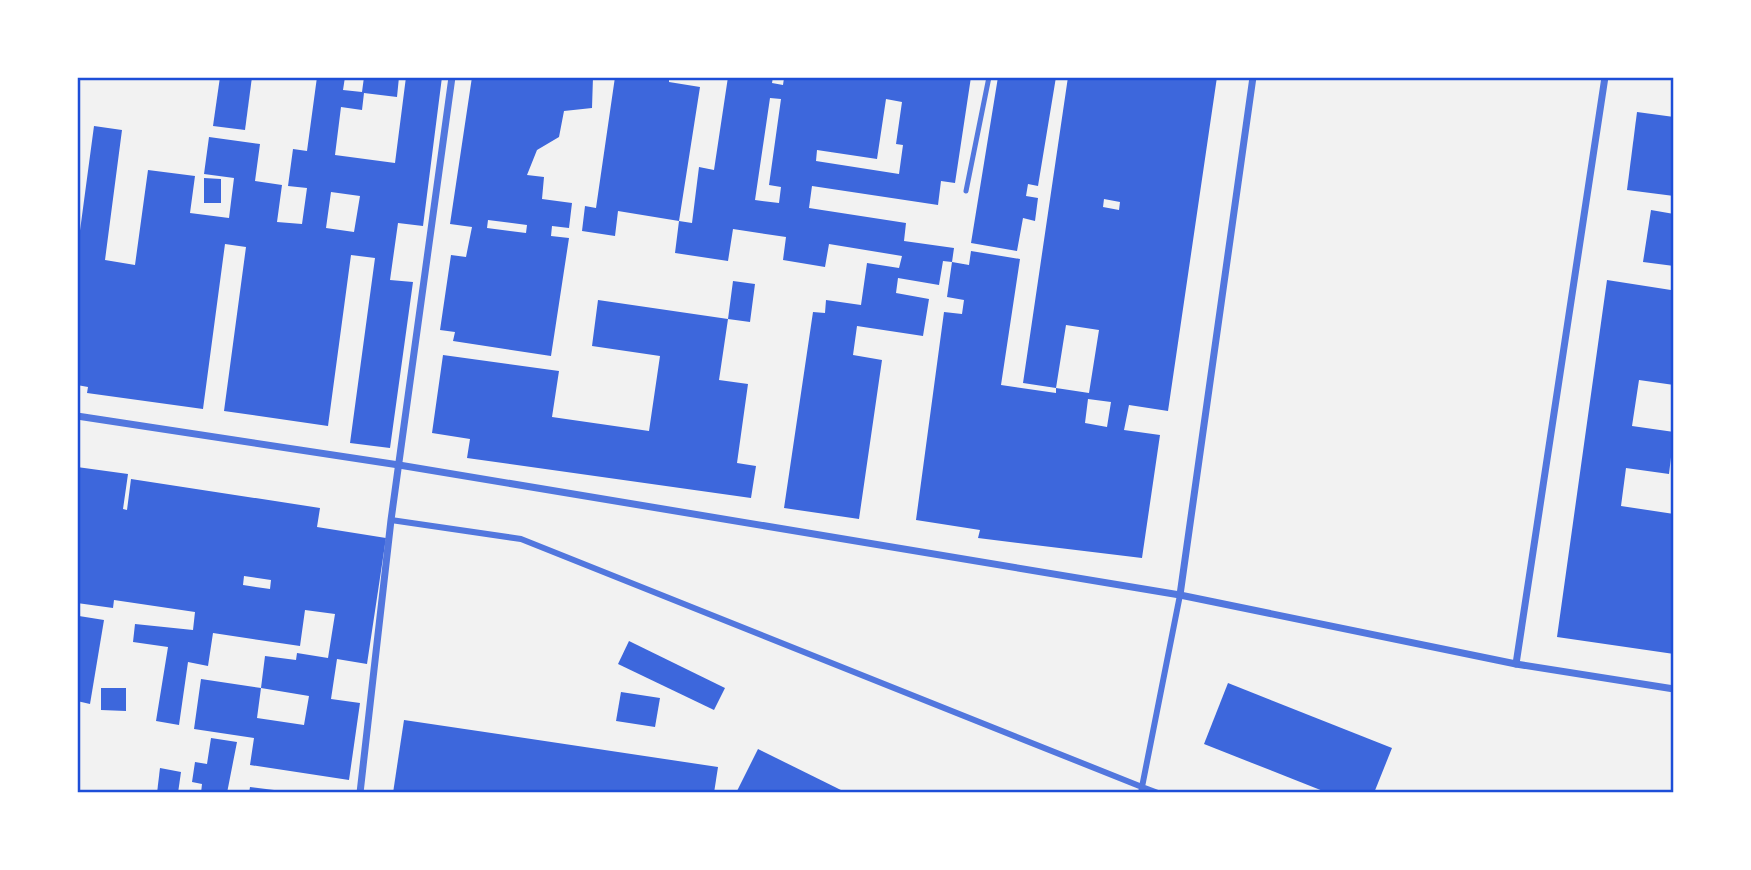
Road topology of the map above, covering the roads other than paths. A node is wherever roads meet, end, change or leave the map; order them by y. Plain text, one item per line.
1 (452, 77) edge
2 (989, 77) edge
3 (1253, 77) edge
4 (1605, 77) edge
5 (966, 191) dead end
6 (77, 416) edge
7 (399, 465) junction
8 (391, 520) junction
9 (1180, 595) junction
10 (1516, 664) junction
11 (1674, 690) edge
12 (1142, 790) edge
13 (360, 793) edge
14 (1158, 793) edge

1 - 7 street
2 - 5 lane
3 - 9 street
4 - 10 street
6 - 7 street
7 - 8 street
7 - 9 street
8 - 12 street
8 - 13 street
9 - 10 street
9 - 12 street
10 - 11 street
12 - 14 street

